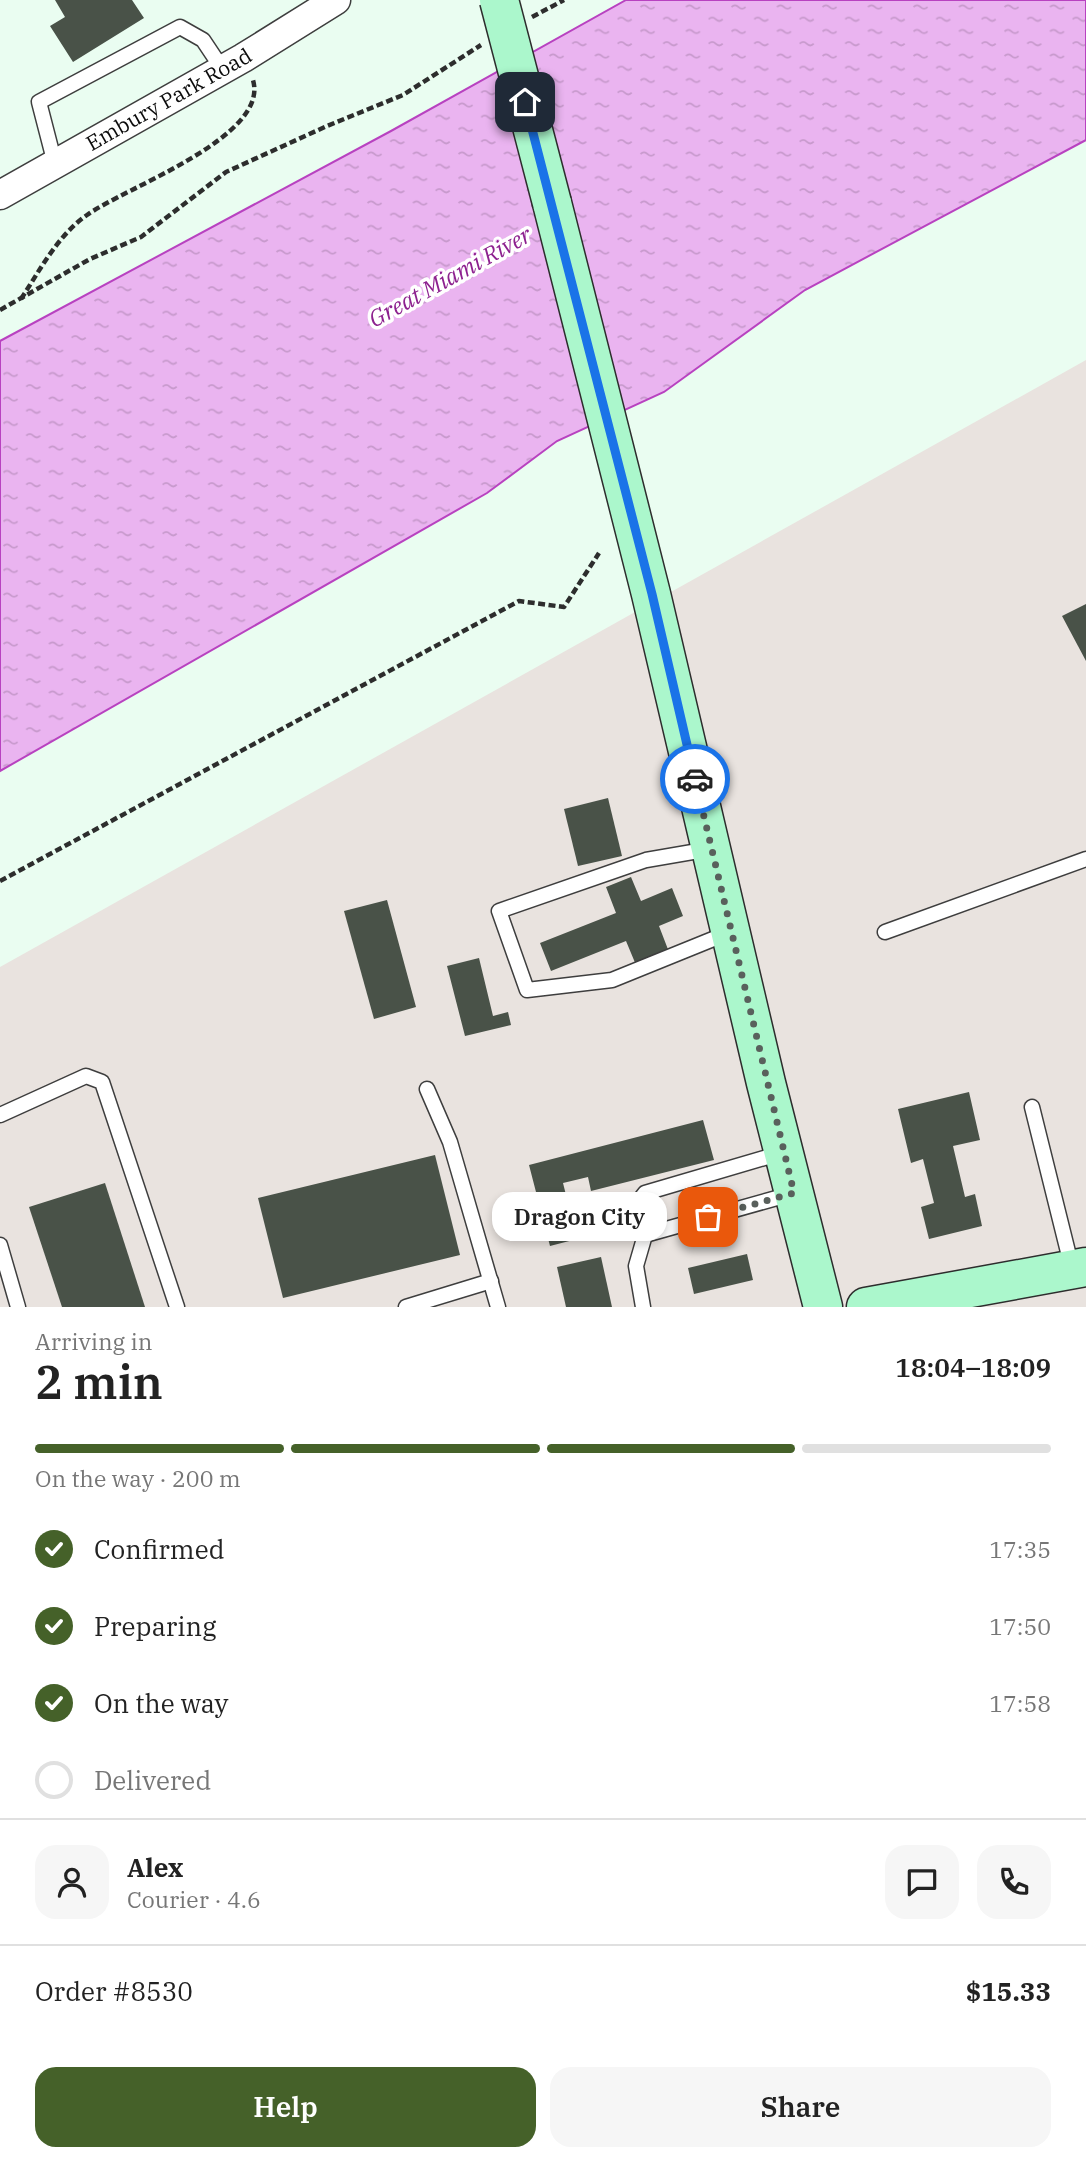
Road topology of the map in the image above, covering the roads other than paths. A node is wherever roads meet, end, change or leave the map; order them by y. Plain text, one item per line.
1 (336, 0) edge
2 (515, 9) edge
3 (233, 64) junction
4 (55, 164) junction
5 (2, 187) edge
6 (711, 849) junction
7 (1086, 859) edge
8 (731, 932) junction
9 (885, 932) dead end
10 (427, 1089) dead end
11 (1032, 1107) dead end
12 (0, 1115) edge
13 (784, 1152) junction
14 (794, 1193) junction
15 (645, 1235) junction
16 (0, 1245) edge
17 (1079, 1268) edge
18 (491, 1281) junction
19 (18, 1307) edge
20 (177, 1307) edge
21 (406, 1307) edge
22 (498, 1307) edge
23 (643, 1307) edge
24 (823, 1307) edge
25 (866, 1307) edge

1 - 3 street, Embury Park Road
2 - 6 main road, bridge
3 - 4 street, Embury Park Road
3 - 4 lane
4 - 5 street, Embury Park Road
6 - 8 main road
6 - 8 lane
7 - 9 lane
8 - 13 main road
10 - 18 lane
11 - 17 lane
12 - 20 lane
13 - 14 main road
13 - 15 lane
14 - 15 lane
14 - 24 main road
15 - 23 lane
16 - 19 lane
17 - 25 main road
18 - 21 lane
18 - 22 lane

